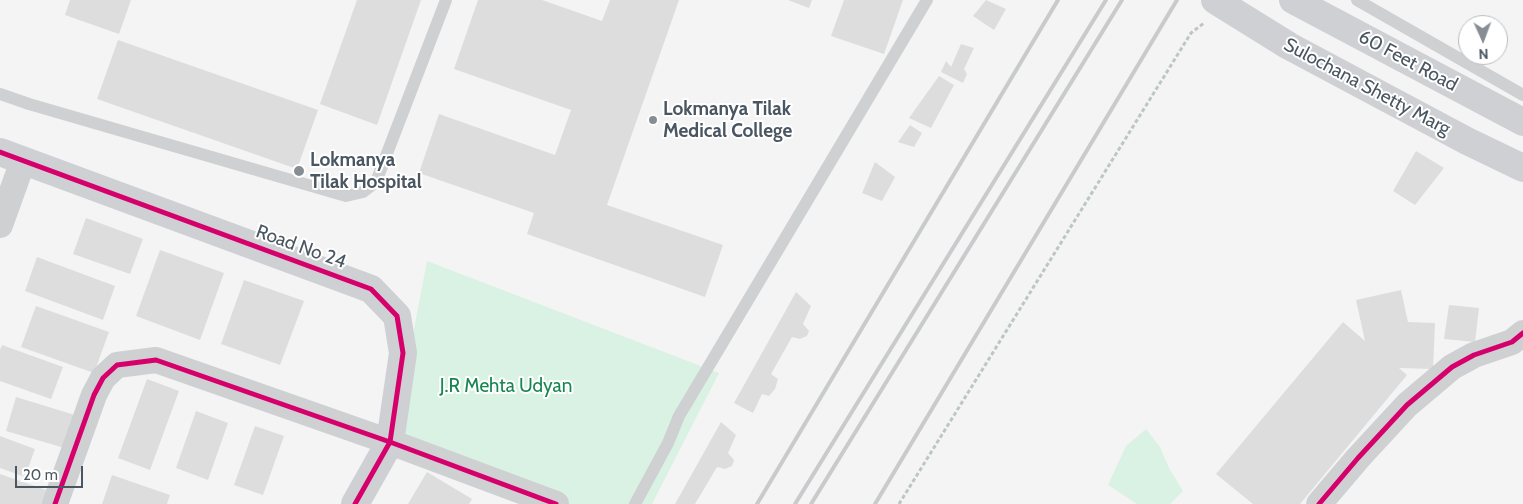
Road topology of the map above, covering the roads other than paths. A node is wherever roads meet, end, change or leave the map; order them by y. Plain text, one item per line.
1 (446, 0) edge
2 (927, 0) edge
3 (1293, 0) edge
4 (1357, 0) edge
5 (1212, 9) edge
6 (0, 94) edge
7 (1523, 94) edge
8 (1523, 122) edge
9 (12, 157) edge
10 (1523, 168) edge
11 (0, 225) edge
12 (1523, 333) edge
13 (390, 442) junction
14 (55, 504) edge
15 (355, 504) edge
16 (556, 504) edge
17 (635, 504) edge
18 (1320, 504) edge

1 - 6 lane
2 - 17 lane
3 - 8 main road, 60 Feet Road
4 - 7 lane
5 - 10 main road, Sulochana Shetty Marg
9 - 11 street
9 - 13 main road, Road No 24
12 - 18 street
13 - 14 street
13 - 15 main road, Road No 24
13 - 16 street

